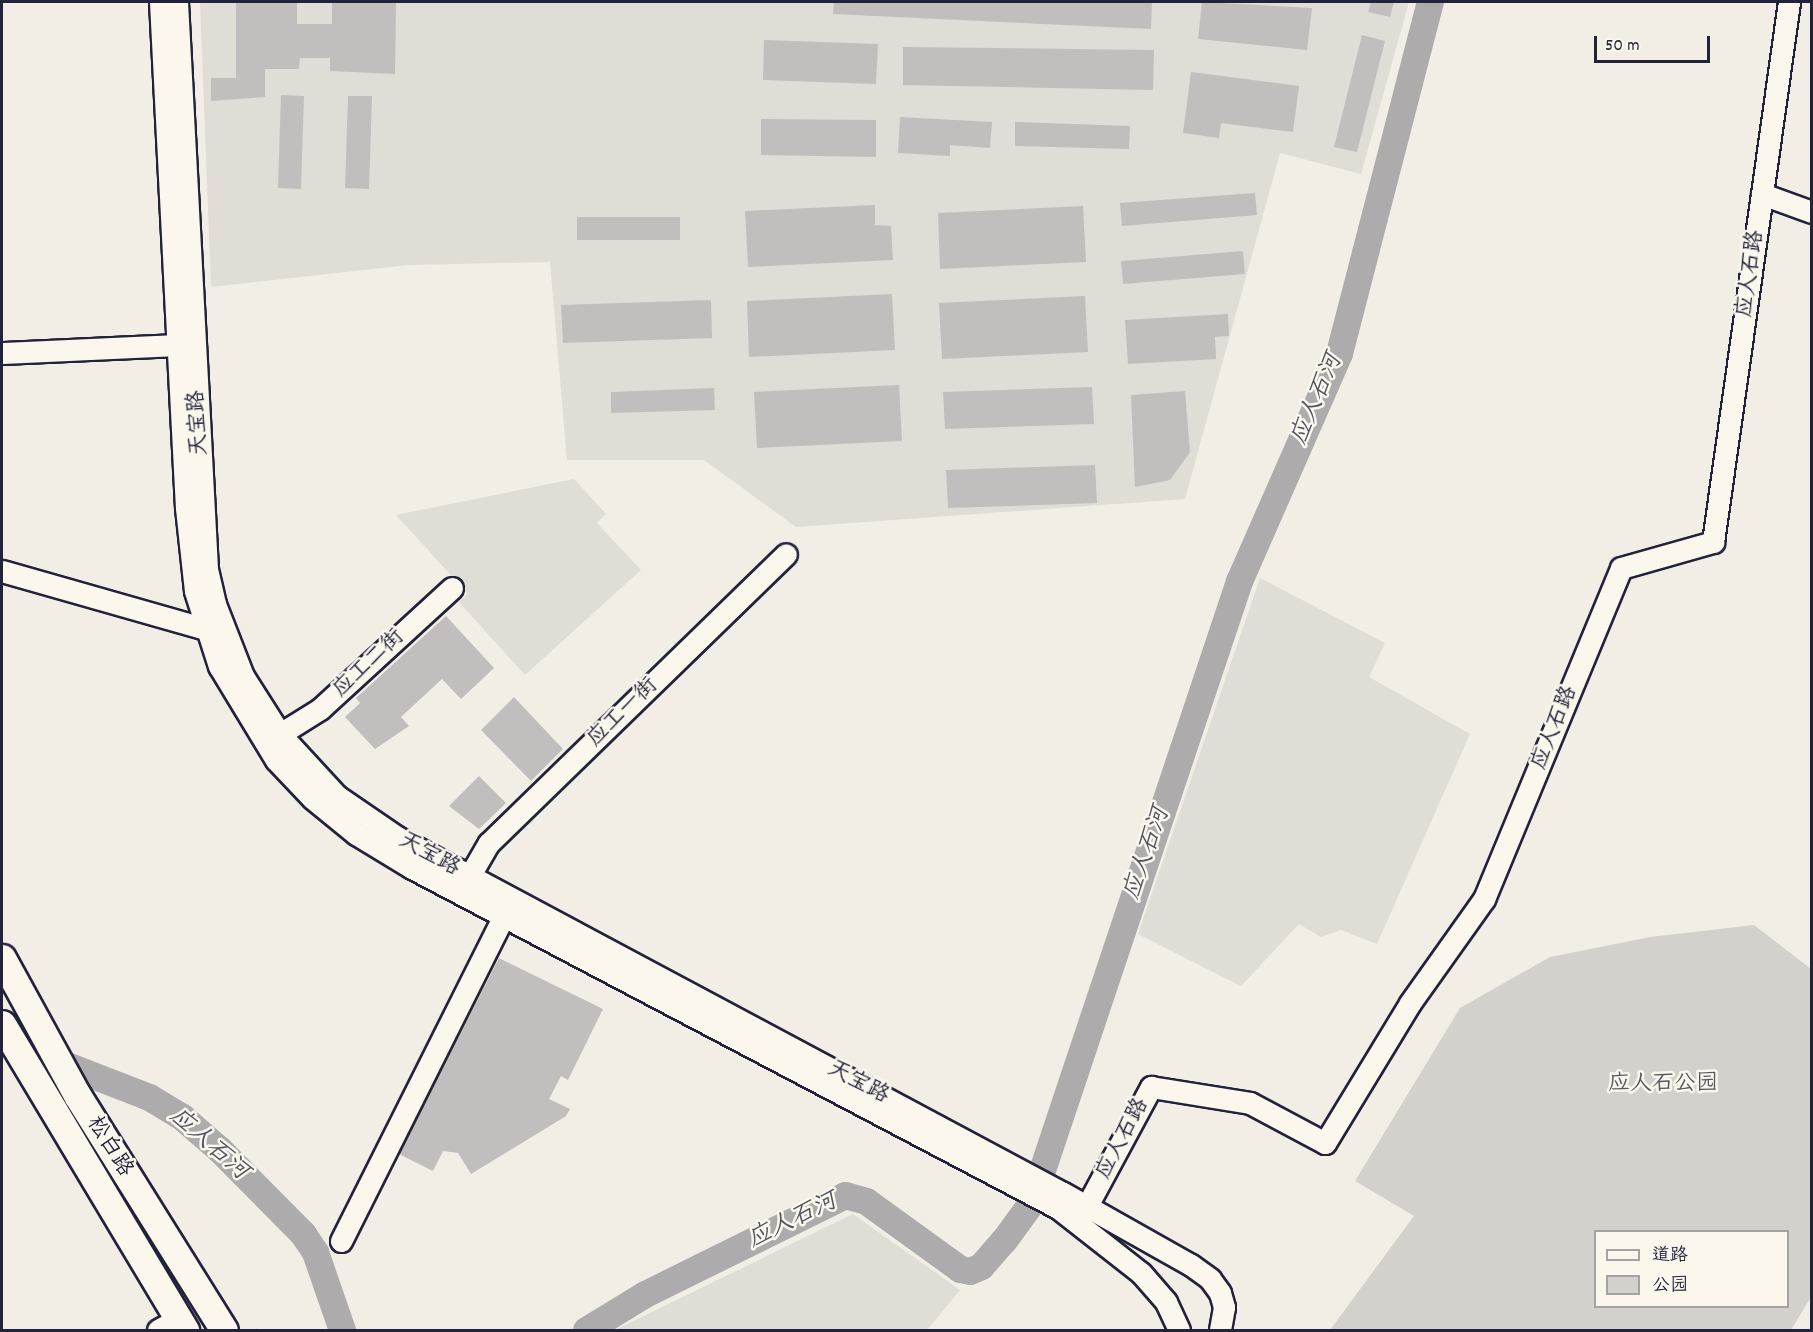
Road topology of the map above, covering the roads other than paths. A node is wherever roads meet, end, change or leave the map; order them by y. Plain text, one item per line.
1 (160, 2) edge
2 (177, 2) edge
3 (1789, 2) edge
4 (1762, 194) junction
5 (1812, 212) edge
6 (178, 345) junction
7 (2, 353) edge
8 (786, 554) dead end
9 (2, 571) edge
10 (452, 588) dead end
11 (205, 629) junction
12 (280, 734) junction
13 (469, 877) junction
14 (504, 915) junction
15 (2, 958) edge
16 (2, 1024) edge
17 (1011, 1174) junction
18 (1083, 1214) junction
19 (341, 1241) dead end
20 (173, 1327) edge
21 (224, 1330) edge
22 (1179, 1330) edge
23 (1220, 1330) edge

1 - 6 street, 天宝路
2 - 12 street, 天宝路
3 - 4 street, 应人石路
4 - 5 street
4 - 18 street, 应人石路
6 - 7 street
6 - 11 street, 天宝路
8 - 13 street, 应工一街
9 - 11 street
10 - 12 street, 应工二街
11 - 14 street, 天宝路
12 - 13 street, 天宝路
13 - 17 street, 天宝路
14 - 17 street, 天宝路
14 - 19 street
15 - 21 main road, 松白路
16 - 20 main road, 松白路
17 - 18 street, 天宝路
18 - 22 street, 天宝路
18 - 23 street, 天宝路

